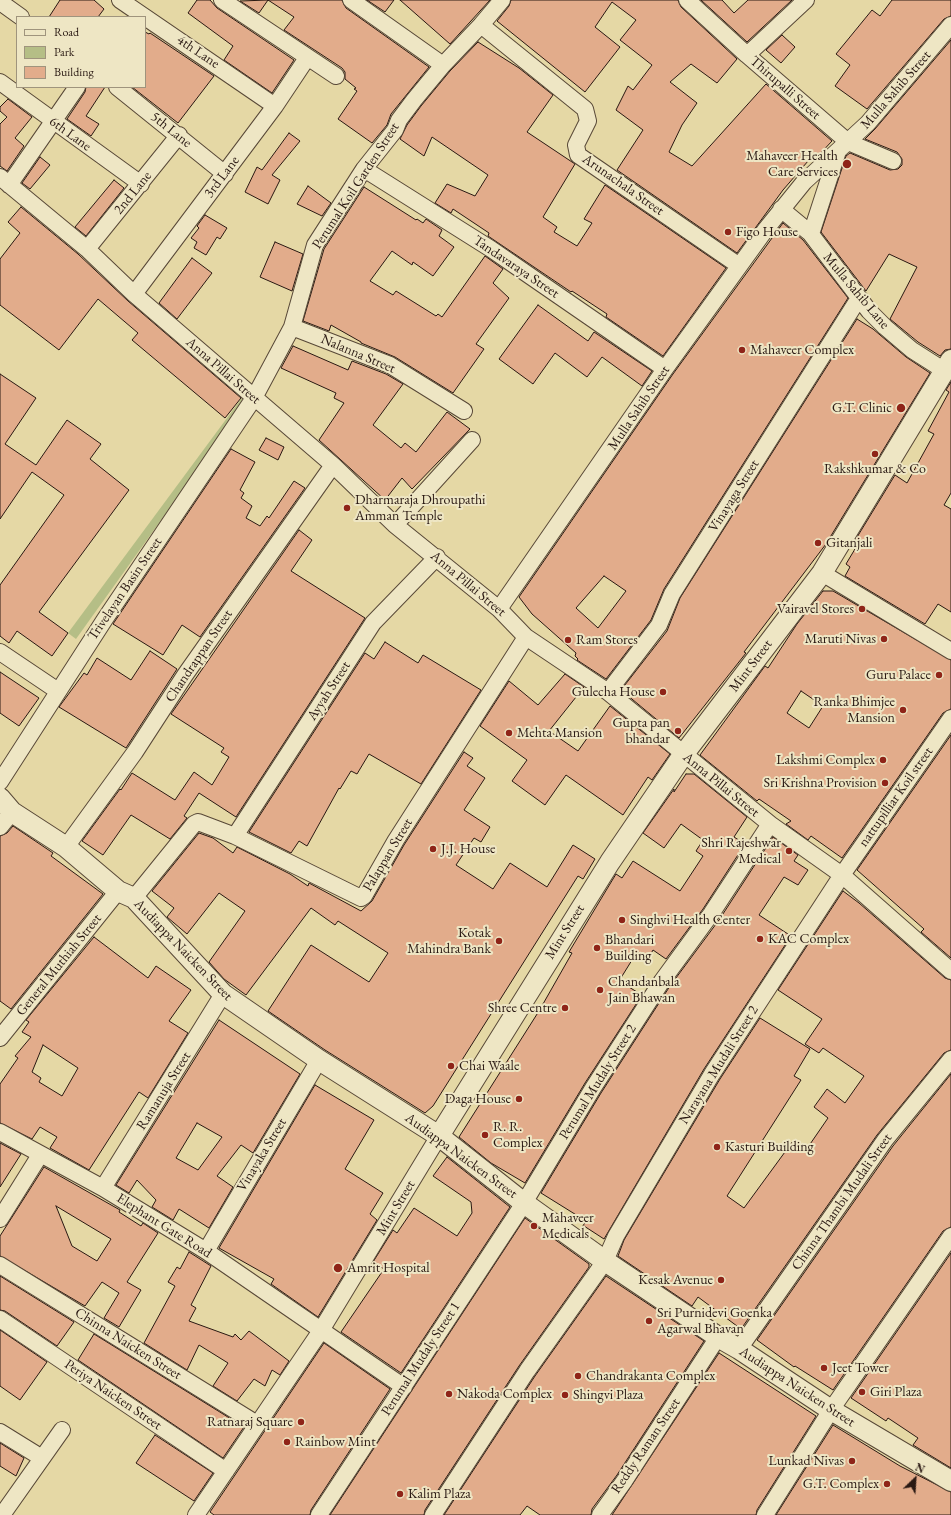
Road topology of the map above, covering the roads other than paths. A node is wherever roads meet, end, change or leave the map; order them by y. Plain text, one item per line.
1 (222, 0) edge
2 (351, 0) edge
3 (502, 0) edge
4 (687, 0) edge
5 (806, 0) edge
6 (0, 2) edge
7 (128, 6) edge
8 (21, 16) edge
9 (143, 16) edge
10 (146, 18) edge
11 (951, 25) edge
12 (481, 26) junction
13 (747, 55) junction
14 (307, 58) junction
15 (443, 65) junction
16 (336, 76) dead end
17 (0, 82) edge
18 (76, 88) edge
19 (118, 88) edge
20 (275, 106) junction
21 (53, 121) junction
22 (179, 135) junction
23 (843, 146) junction
24 (893, 161) dead end
25 (364, 169) junction
26 (225, 174) junction
27 (5, 181) edge
28 (141, 184) junction
29 (781, 209) junction
30 (810, 234) junction
31 (87, 249) junction
32 (738, 265) junction
33 (134, 294) junction
34 (859, 298) junction
35 (292, 327) junction
36 (948, 365) edge
37 (665, 369) junction
38 (254, 398) junction
39 (464, 411) dead end
40 (472, 440) dead end
41 (333, 465) junction
42 (395, 525) junction
43 (436, 557) junction
44 (822, 573) junction
45 (499, 609) junction
46 (526, 637) junction
47 (951, 651) edge
48 (0, 652) edge
49 (58, 691) junction
50 (608, 692) junction
51 (951, 718) edge
52 (684, 755) junction
53 (0, 782) edge
54 (6, 805) edge
55 (770, 824) junction
56 (0, 827) edge
57 (235, 836) junction
58 (66, 847) junction
59 (842, 875) junction
60 (126, 895) junction
61 (951, 971) edge
62 (223, 994) junction
63 (0, 1038) edge
64 (951, 1059) edge
65 (319, 1060) junction
66 (0, 1132) edge
67 (439, 1136) junction
68 (40, 1155) junction
69 (102, 1188) junction
70 (524, 1203) junction
71 (0, 1219) edge
72 (951, 1236) edge
73 (206, 1251) junction
74 (605, 1261) junction
75 (0, 1264) edge
76 (0, 1319) edge
77 (320, 1332) junction
78 (718, 1337) junction
79 (739, 1349) junction
80 (404, 1387) junction
81 (831, 1410) junction
82 (257, 1424) junction
83 (62, 1430) dead end
84 (0, 1432) edge
85 (42, 1458) junction
86 (226, 1471) junction
87 (951, 1481) edge
88 (2, 1515) edge
89 (196, 1515) edge
90 (319, 1515) edge
91 (433, 1515) edge
92 (600, 1515) edge
93 (765, 1515) edge

1 - 14 street
2 - 15 street
3 - 12 street, Perumal Koil Garden Street
4 - 13 street, Thirupalli Street
5 - 13 street
6 - 8 street
7 - 9 street, 4th Lane
10 - 20 street, 4th Lane
11 - 23 street, Mulla Sahib Street
12 - 15 street, Perumal Koil Garden Street
12 - 32 street, Arunachala Street
13 - 23 street, Thirupalli Street
14 - 16 street
14 - 20 street, 3rd Lane
15 - 25 street, Perumal Koil Garden Street
17 - 21 street, 6th Lane
18 - 21 street
19 - 22 street, 5th Lane
20 - 26 street, 3rd Lane
21 - 27 street
21 - 28 street, 6th Lane
22 - 26 street, 5th Lane
22 - 28 street, 2nd Lane
23 - 24 street, Thirupalli Street
23 - 29 street, Mulla Sahib Street
23 - 30 street
25 - 35 street, Perumal Koil Garden Street
25 - 37 street, Tandavaraya Street
26 - 33 street, 3rd Lane
27 - 31 street, Anna Pillai Street
28 - 31 street, 2nd Lane
29 - 30 street, Mulla Sahib Lane
29 - 32 street, Mulla Sahib Street
30 - 34 street, Mulla Sahib Lane
31 - 33 street, Anna Pillai Street
32 - 37 street, Mulla Sahib Street
33 - 38 street, Anna Pillai Street
34 - 36 street, Mulla Sahib Lane
34 - 50 street, Vinayaga Street
35 - 38 street, Perumal Koil Garden Street
35 - 39 street, Nalanna Street
36 - 44 street, Mint Street
37 - 45 street, Mulla Sahib Street
38 - 41 street, Anna Pillai Street
38 - 49 street, Trivelayan Basin Street
40 - 42 street
41 - 42 street, Anna Pillai Street
41 - 58 street, Chandrappan Street
42 - 43 street, Anna Pillai Street
43 - 45 street, Anna Pillai Street
43 - 57 street, Ayyah Street
44 - 47 street
44 - 52 street, Mint Street
45 - 46 street, Anna Pillai Street
46 - 50 street, Anna Pillai Street
46 - 57 street, Palappan Street
48 - 49 street
49 - 53 street, Trivelayan Basin Street
50 - 52 street, Anna Pillai Street
51 - 59 street, nattupilliar Koil street
52 - 55 street, Anna Pillai Street
52 - 67 street, Mint Street
54 - 56 street
54 - 58 street, Audiappa Naicken Street
55 - 59 street, Anna Pillai Street
55 - 70 street, Perumal Mudaly Street 2
57 - 60 street, Palappan Street
58 - 60 street, Audiappa Naicken Street
59 - 61 street, Anna Pillai Street
59 - 74 street, Narayana Mudali Street 2
60 - 62 street, Audiappa Naicken Street
60 - 63 street, General Muthiah Street
62 - 65 street, Audiappa Naicken Street
62 - 69 street, Ramanuja Street
64 - 79 street, Chinna Thambi Mudali Street
65 - 67 street, Audiappa Naicken Street
65 - 73 street, Vinayaka Street
66 - 68 street, Elephant Gate Road
67 - 70 street, Audiappa Naicken Street
67 - 77 street, Mint Street
68 - 69 street, Elephant Gate Road
68 - 71 street
69 - 73 street, Elephant Gate Road
70 - 74 street, Audiappa Naicken Street
70 - 80 street, Perumal Mudaly Street 1
72 - 81 street
73 - 77 street, Elephant Gate Road
74 - 78 street, Audiappa Naicken Street
74 - 91 street, Narayana Mudali Street 2
75 - 82 street, Chinna Naicken Street
76 - 86 street, Periya Naicken Street
77 - 80 street, Elephant Gate Road
77 - 82 street, Mint Street
78 - 79 street, Audiappa Naicken Street
78 - 92 street, Reddy Raman Street
79 - 81 street, Audiappa Naicken Street
80 - 90 street, Perumal Mudaly Street 1
81 - 87 street, Audiappa Naicken Street
81 - 93 street
82 - 86 street, Mint Street
83 - 85 street
84 - 85 street
85 - 88 street
86 - 89 street, Mint Street

